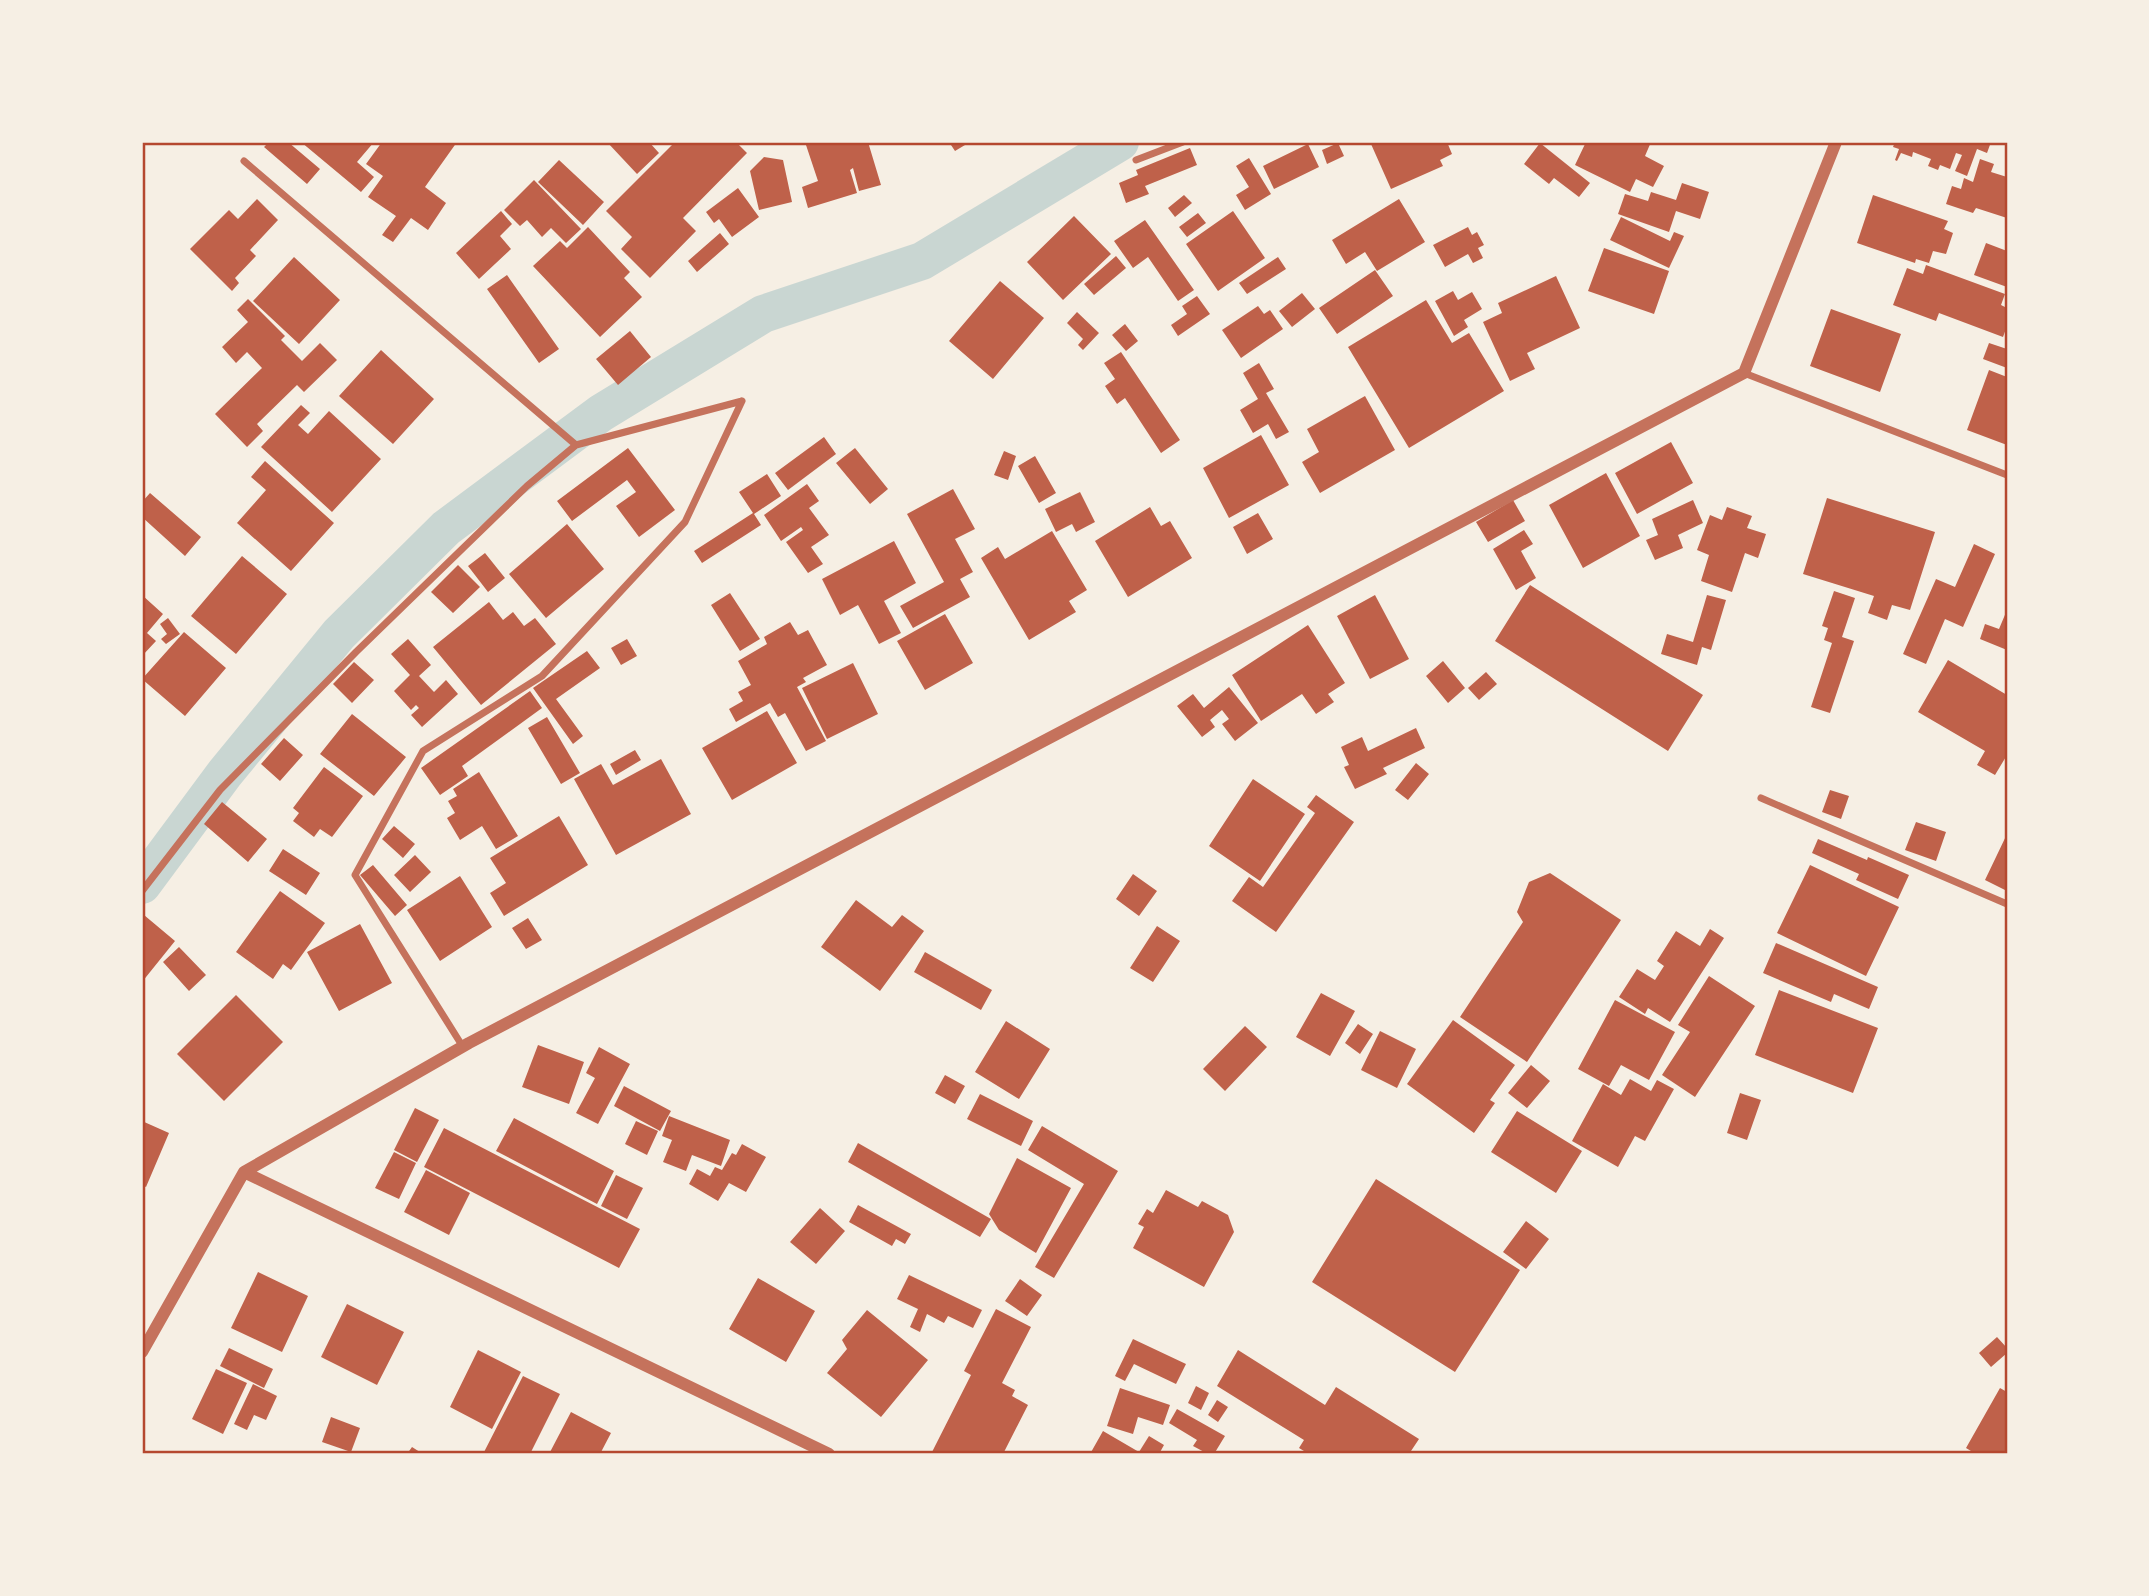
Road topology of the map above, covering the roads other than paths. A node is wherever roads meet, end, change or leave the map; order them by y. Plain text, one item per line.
1 (1183, 142) edge
2 (1836, 142) edge
3 (1136, 160) dead end
4 (244, 161) dead end
5 (1744, 373) junction
6 (576, 444) junction
7 (2007, 475) edge
8 (1761, 798) dead end
9 (142, 891) edge
10 (2007, 904) edge
11 (463, 1047) junction
12 (244, 1172) junction
13 (142, 1352) edge
14 (829, 1454) edge

1 - 3 street
2 - 5 street
4 - 6 street
5 - 7 street
5 - 11 street
6 - 9 street
6 - 11 street
8 - 10 street
11 - 12 street
12 - 13 street
12 - 14 street

